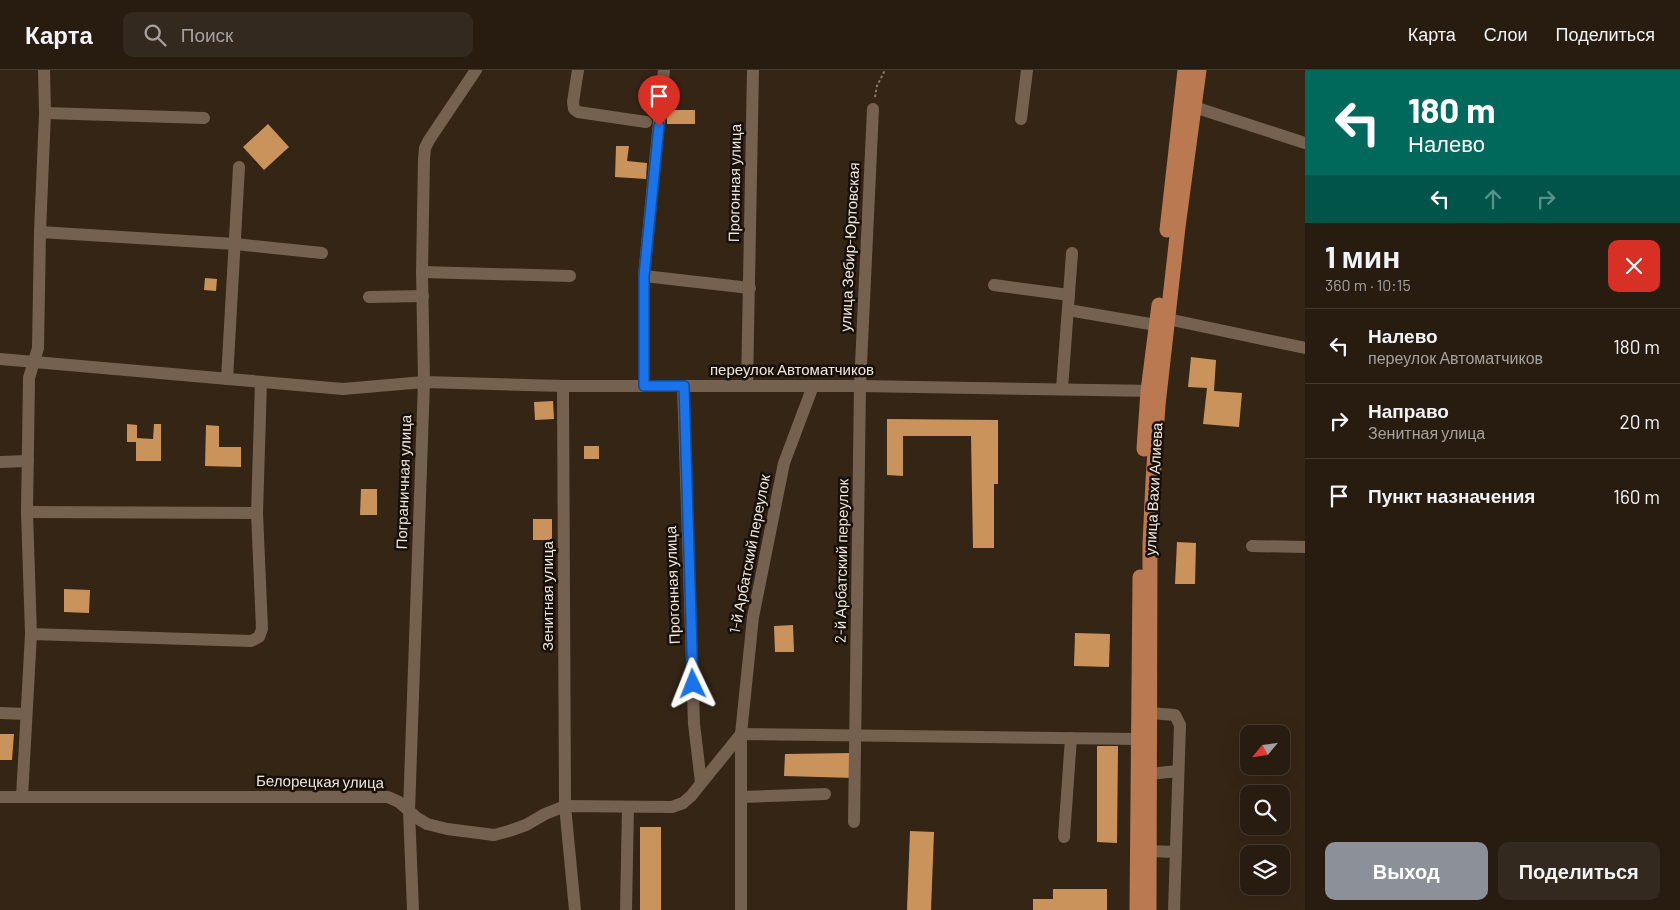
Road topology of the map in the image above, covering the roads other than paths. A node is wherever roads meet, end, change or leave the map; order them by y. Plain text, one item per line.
1 (44, 70) edge
2 (476, 70) edge
3 (578, 70) edge
4 (664, 70) edge
5 (753, 70) edge
6 (1027, 70) edge
7 (1185, 70) edge
8 (1199, 70) edge
9 (1194, 107) junction
10 (873, 109) road end
11 (45, 114) junction
12 (204, 118) dead end
13 (1021, 119) dead end
14 (646, 122) dead end
15 (1305, 143) edge
16 (239, 167) dead end
17 (40, 232) junction
18 (235, 244) junction
19 (322, 253) dead end
20 (1072, 253) dead end
21 (422, 272) junction
22 (570, 276) dead end
23 (644, 276) junction
24 (994, 285) dead end
25 (750, 288) junction
26 (1069, 294) junction
27 (423, 296) junction
28 (369, 297) dead end
29 (1068, 310) junction
30 (1160, 320) junction
31 (1305, 348) edge
32 (0, 359) edge
33 (34, 362) junction
34 (227, 379) junction
35 (261, 382) junction
36 (424, 382) junction
37 (564, 386) junction
38 (644, 386) junction
39 (684, 386) junction
40 (748, 386) junction
41 (813, 386) junction
42 (860, 386) junction
43 (1062, 389) junction
44 (1154, 391) junction
45 (28, 461) junction
46 (0, 462) edge
47 (27, 512) junction
48 (257, 513) junction
49 (1252, 546) dead end
50 (1305, 546) edge
51 (31, 634) junction
52 (0, 714) edge
53 (26, 714) junction
54 (1150, 714) junction
55 (741, 734) junction
56 (856, 736) junction
57 (1071, 738) junction
58 (1138, 739) junction
59 (1178, 771) junction
60 (1149, 774) junction
61 (701, 782) junction
62 (825, 794) dead end
63 (0, 796) edge
64 (22, 797) junction
65 (741, 797) junction
66 (565, 806) junction
67 (628, 807) junction
68 (409, 811) junction
69 (854, 822) dead end
70 (1064, 837) dead end
71 (1149, 851) junction
72 (1176, 852) junction
73 (413, 910) edge
74 (575, 910) edge
75 (626, 910) edge
76 (741, 910) edge
77 (1137, 910) edge
78 (1149, 910) edge
79 (1174, 910) edge

1 - 11 street
2 - 21 street, Пограничная улица
3 - 14 street
4 - 23 street
5 - 25 street, Прогонная улица
6 - 13 street
7 - 30 main road, улица Вахи Алиева
8 - 9 main road, улица Вахи Алиева
9 - 15 street
9 - 30 main road, улица Вахи Алиева
10 - 42 street, улица Зебир-Юртовская
11 - 12 street
11 - 17 street
16 - 18 street
17 - 18 street
17 - 33 street
18 - 19 street
18 - 34 street
20 - 26 street
21 - 22 street
21 - 27 street, Пограничная улица
23 - 25 street
23 - 38 street
24 - 26 street
25 - 40 street, Прогонная улица
26 - 29 street
27 - 28 street
27 - 36 street, Пограничная улица
29 - 30 street
29 - 43 street
30 - 31 street
30 - 44 main road, улица Вахи Алиева
32 - 33 street, переулок Автоматчиков
33 - 34 street, переулок Автоматчиков
33 - 45 street
34 - 35 street, переулок Автоматчиков
35 - 36 street, переулок Автоматчиков
35 - 48 street
36 - 37 street, переулок Автоматчиков
36 - 68 street, Пограничная улица
37 - 38 street, переулок Автоматчиков
37 - 66 street, Зенитная улица
38 - 39 street, переулок Автоматчиков
39 - 40 street, переулок Автоматчиков
39 - 61 street, Прогонная улица
40 - 41 street, переулок Автоматчиков
41 - 42 street, переулок Автоматчиков
41 - 55 street, 1-й Арбатский переулок
42 - 43 street, переулок Автоматчиков
42 - 56 street, 2-й Арбатский переулок
43 - 44 street, переулок Автоматчиков
44 - 54 main road, улица Вахи Алиева
44 - 58 main road, улица Вахи Алиева
45 - 46 street
45 - 47 street
47 - 48 street
47 - 51 street
48 - 51 street
49 - 50 street
51 - 53 street
52 - 53 street
53 - 64 street
54 - 59 street
54 - 60 main road, улица Вахи Алиева
55 - 56 street
55 - 61 street
55 - 65 street, 1-й Арбатский переулок
56 - 57 street
56 - 69 street, 2-й Арбатский переулок
57 - 58 street
57 - 70 street
58 - 77 main road, улица Вахи Алиева
59 - 60 street
59 - 72 street
60 - 71 main road, улица Вахи Алиева
61 - 67 street, Белорецкая улица
62 - 65 street
63 - 64 street, Белорецкая улица
64 - 68 street, Белорецкая улица
65 - 76 street, 1-й Арбатский переулок
66 - 67 street, Белорецкая улица
66 - 68 street, Белорецкая улица
66 - 74 street, Зенитная улица
67 - 75 street
68 - 73 street, Пограничная улица
71 - 72 street
71 - 78 main road, улица Вахи Алиева
72 - 79 street

